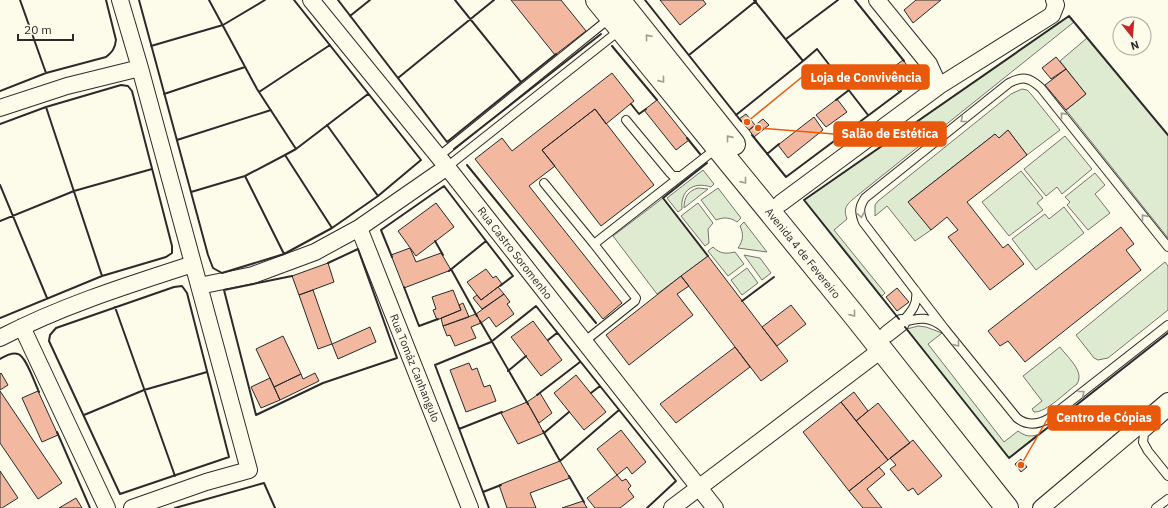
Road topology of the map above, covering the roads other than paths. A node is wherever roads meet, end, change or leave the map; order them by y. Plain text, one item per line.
1 (120, 0) edge
2 (312, 0) edge
3 (597, 0) edge
4 (877, 0) edge
5 (1054, 0) edge
6 (617, 15) edge
7 (140, 68) junction
8 (939, 86) junction
9 (0, 108) edge
10 (626, 120) dead end
11 (718, 148) junction
12 (442, 162) junction
13 (681, 176) junction
14 (544, 183) dead end
15 (781, 203) junction
16 (360, 228) junction
17 (594, 244) junction
18 (1168, 248) edge
19 (193, 264) junction
20 (199, 286) junction
21 (916, 291) junction
22 (1168, 324) edge
23 (22, 327) junction
24 (944, 328) junction
25 (890, 335) junction
26 (0, 338) edge
27 (585, 341) junction
28 (1168, 401) edge
29 (1168, 413) edge
30 (1168, 476) edge
31 (699, 488) junction
32 (1168, 499) edge
33 (107, 508) edge
34 (132, 508) edge
35 (470, 508) edge
36 (672, 508) edge
37 (715, 508) edge
38 (1007, 508) edge
39 (1024, 508) edge
40 (1041, 508) edge
41 (1156, 508) edge

1 - 7 street
2 - 12 street, Rua Castro Soromenho
3 - 6 main road, Avenida 4 de Fevereiro
4 - 8 street
5 - 8 street
6 -> 11 main road, Avenida 4 de Fevereiro
6 - 12 lane
6 - 12 lane
15 -> 6 main road, Avenida 4 de Fevereiro
7 - 9 street
7 - 19 street
8 - 15 street
10 - 13 lane
11 - 13 lane
11 -> 25 main road, Avenida 4 de Fevereiro
12 - 16 street
12 - 27 street, Rua Castro Soromenho
13 - 17 lane
14 - 17 lane
15 - 25 main road, Avenida 4 de Fevereiro
16 - 20 street
16 - 35 street, Rua Tomáz Canhangulo
17 - 27 lane
18 -> 21 lane
19 - 20 street
19 - 23 street
20 - 34 street
21 - 24 lane
21 - 25 lane
24 -> 22 lane
23 - 26 street
23 - 33 street
24 - 25 lane
25 - 31 street
25 - 38 main road, Avenida 4 de Fevereiro
25 - 39 main road, Avenida 4 de Fevereiro
27 - 31 street, Rua Castro Soromenho
28 - 40 street
29 - 30 lane
31 - 36 street
31 - 37 street, Rua Castro Soromenho
32 - 41 lane

